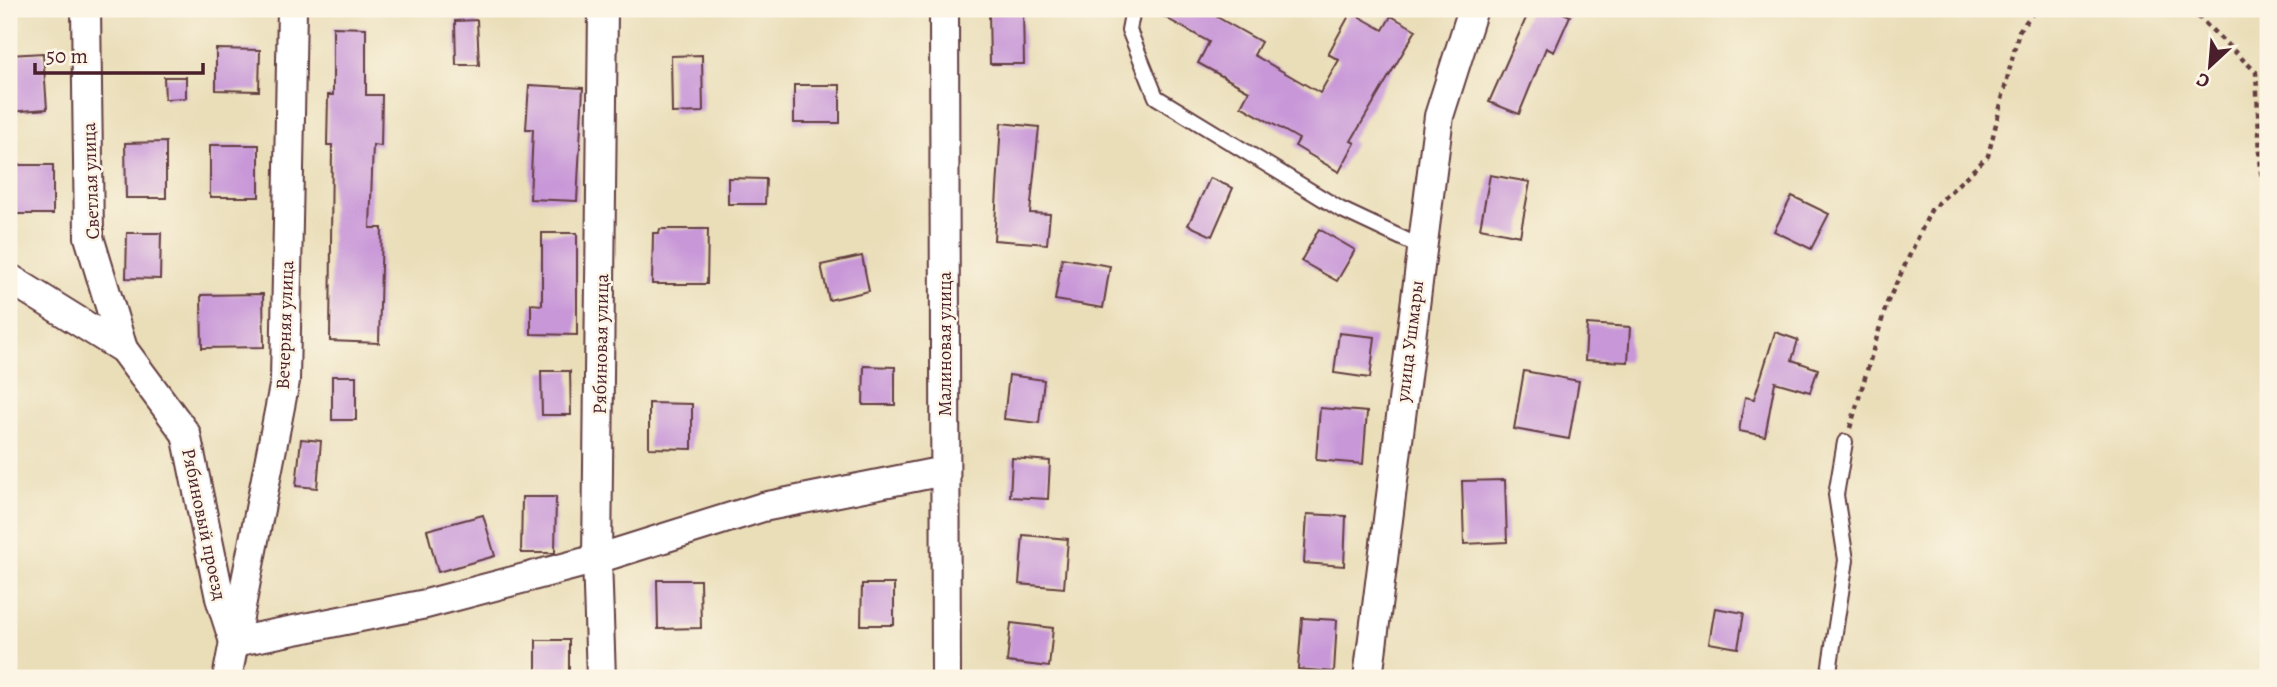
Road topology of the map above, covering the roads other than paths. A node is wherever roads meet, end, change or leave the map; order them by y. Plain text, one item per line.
1 (86, 9) edge
2 (292, 9) edge
3 (603, 9) edge
4 (944, 9) edge
5 (1133, 9) edge
6 (1473, 9) edge
7 (1420, 247) junction
8 (9, 278) edge
9 (123, 349) junction
10 (1845, 442) road end
11 (944, 471) junction
12 (597, 559) junction
13 (234, 642) junction
14 (227, 678) edge
15 (601, 678) edge
16 (946, 678) edge
17 (1368, 678) edge
18 (1829, 678) edge

1 - 9 street, Светлая улица
2 - 13 street, Вечерняя улица
3 - 12 street, Рябиновая улица
4 - 11 street, Малиновая улица
5 - 7 lane
6 - 7 street, улица Ушмары
7 - 17 street, улица Ушмары
8 - 9 street, Рябиновый проезд
9 - 13 street, Рябиновый проезд
10 - 18 lane
11 - 12 street
11 - 16 street, Малиновая улица
12 - 13 street
12 - 15 street, Рябиновая улица
13 - 14 street, Вечерняя улица

